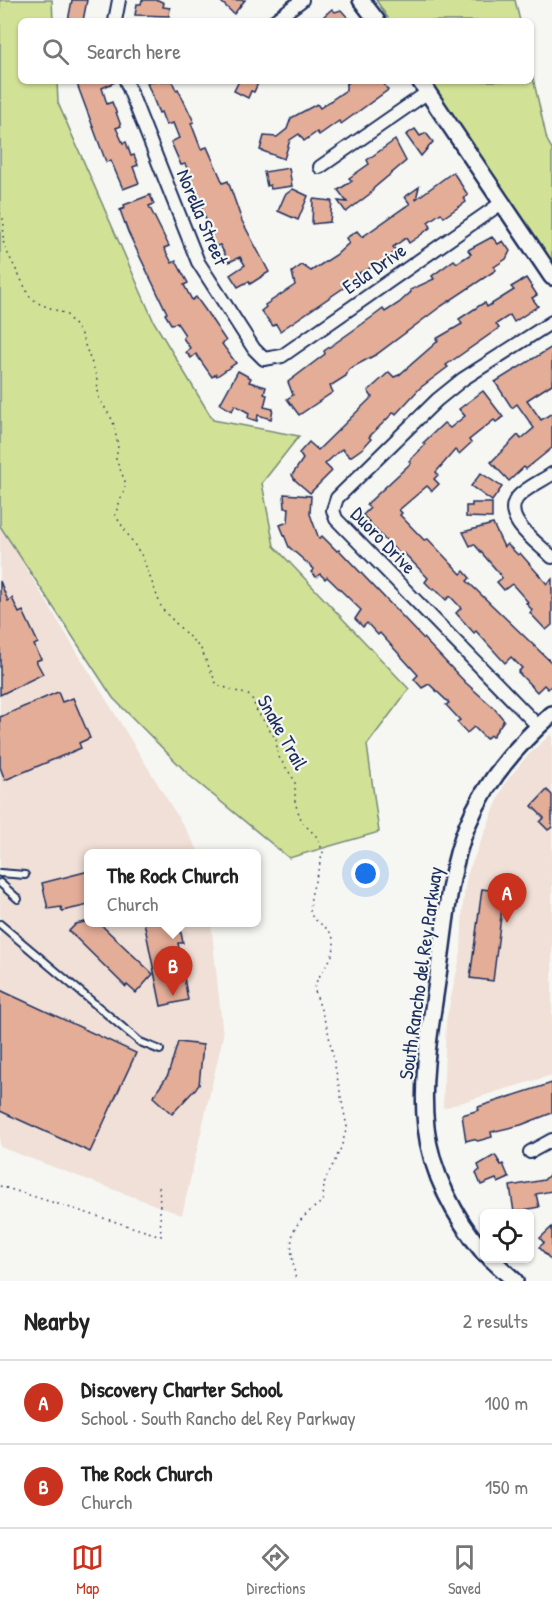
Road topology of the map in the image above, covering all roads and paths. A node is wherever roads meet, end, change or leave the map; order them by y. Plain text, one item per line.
1 (119, 0) edge
2 (302, 0) edge
3 (361, 0) edge
4 (116, 18) edge
5 (278, 18) edge
6 (375, 18) edge
7 (127, 84) edge
8 (424, 86) edge
9 (320, 167) dead end
10 (502, 202) junction
11 (0, 213) edge
12 (552, 277) edge
13 (552, 322) edge
14 (264, 359) joint
15 (552, 474) edge
16 (552, 557) edge
17 (552, 714) edge
18 (539, 727) junction
19 (0, 873) edge
20 (25, 876) dead end
21 (0, 883) edge
22 (18, 899) dead end
23 (0, 924) edge
24 (159, 1050) dead end
25 (552, 1140) edge
26 (530, 1152) dead end
27 (159, 1185) dead end
28 (0, 1186) edge
29 (480, 1248) edge
30 (495, 1263) edge
31 (296, 1281) edge
32 (515, 1281) edge

1 - 4 street
2 - 5 street
3 - 6 street
7 - 14 street, Norella Street
8 - 9 street
8 - 10 street
10 - 12 street
10 - 14 street, Esla Drive
11 - 31 path, Snake Trail
13 - 18 street, Duoro Drive
15 - 16 street
17 - 18 street, South Rancho del Rey Parkway
18 - 29 street, South Rancho del Rey Parkway
19 - 20 lane
21 - 22 lane
23 - 24 lane
25 - 26 street
27 - 28 path
30 - 32 street

